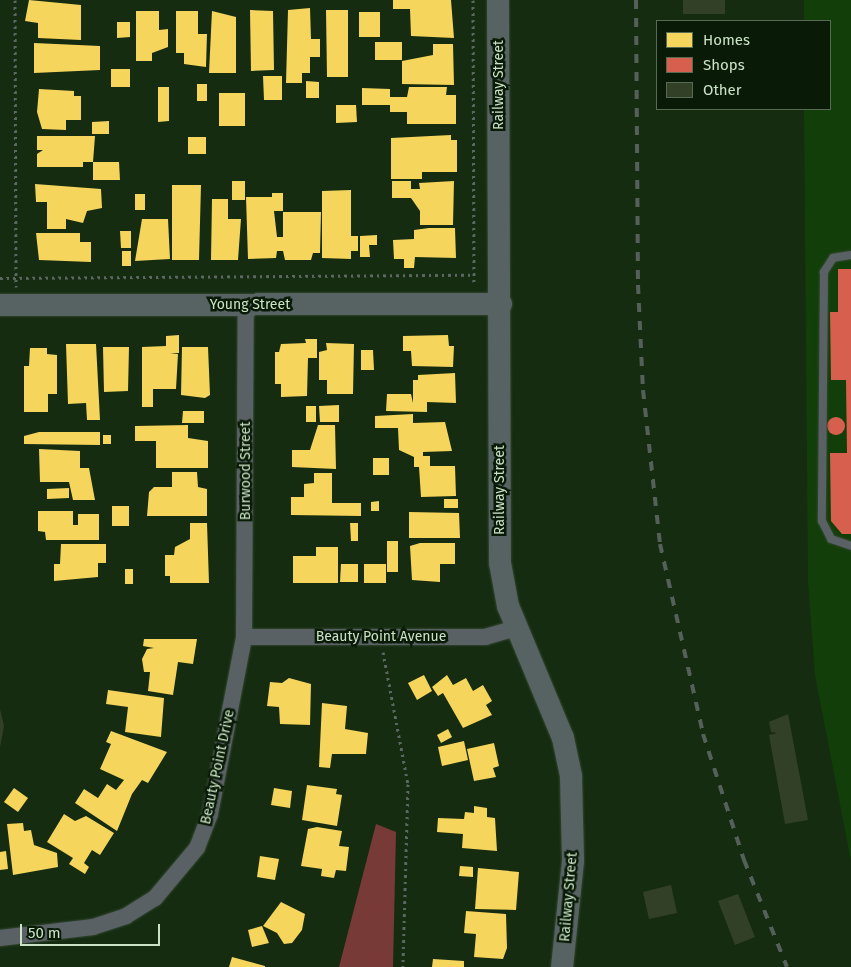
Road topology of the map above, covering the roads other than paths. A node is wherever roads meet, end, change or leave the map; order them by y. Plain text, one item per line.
1 (498, 0) edge
2 (851, 255) edge
3 (500, 304) junction
4 (8, 305) edge
5 (246, 305) junction
6 (851, 546) edge
7 (516, 628) junction
8 (244, 636) junction
9 (0, 938) edge
10 (562, 967) edge

1 - 3 street, Railway Street
2 - 6 lane
3 - 5 street, Young Street
3 - 7 street, Railway Street
4 - 5 street, Young Street
5 - 8 street, Burwood Street
7 - 8 street, Beauty Point Avenue
7 - 10 street, Railway Street
8 - 9 street, Beauty Point Drive

